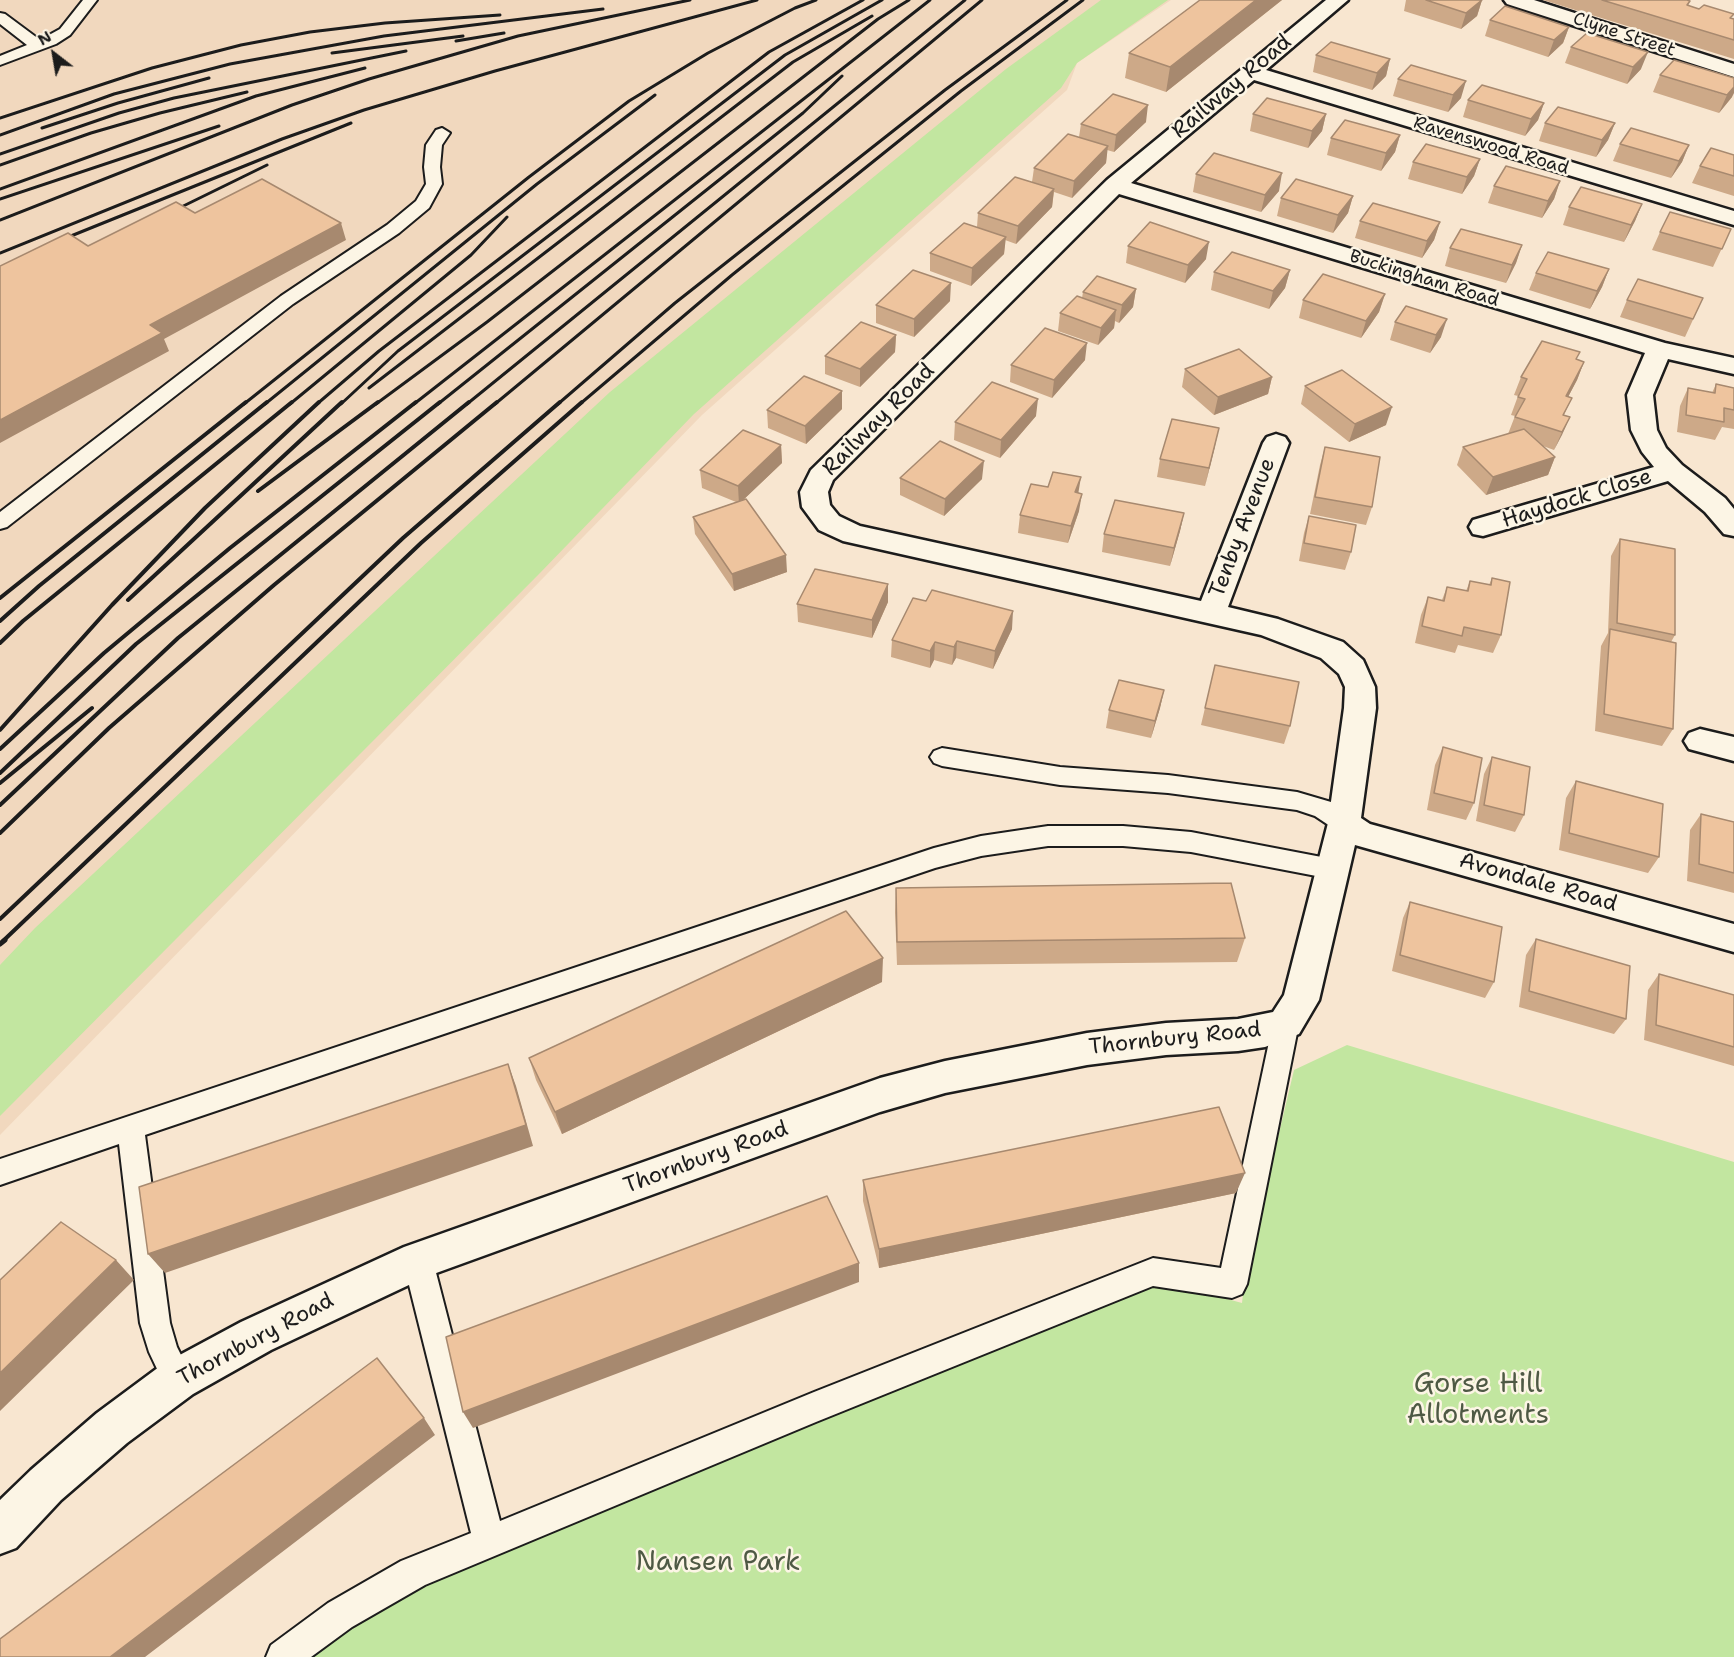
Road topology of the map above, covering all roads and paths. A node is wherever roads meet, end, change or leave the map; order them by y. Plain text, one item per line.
1 (90, 0) edge
2 (1338, 0) edge
3 (1514, 0) edge
4 (0, 17) edge
5 (38, 46) junction
6 (0, 61) edge
7 (1734, 71) edge
8 (1249, 72) junction
9 (442, 133) dead end
10 (1115, 185) junction
11 (1734, 218) edge
12 (1659, 350) junction
13 (1734, 366) edge
14 (1276, 443) dead end
15 (1672, 471) junction
16 (0, 522) edge
17 (1483, 527) dead end
18 (1734, 527) edge
19 (1211, 614) junction
20 (1700, 741) dead end
21 (1734, 749) edge
22 (942, 757) dead end
23 (1344, 823) junction
24 (1332, 869) junction
25 (1734, 938) edge
26 (1286, 1023) junction
27 (131, 1130) junction
28 (0, 1172) edge
29 (418, 1261) junction
30 (178, 1379) junction
31 (0, 1532) edge
32 (489, 1542) junction
33 (283, 1657) edge

1 - 5 lane
2 - 8 street, Railway Road
3 - 7 street, Clyne Street
4 - 5 lane
5 - 6 lane
8 - 10 street, Railway Road
8 - 11 street, Ravenswood Road
9 - 16 lane
10 - 12 street, Buckingham Road
10 - 19 street, Railway Road
12 - 13 street, Buckingham Road
12 - 15 street, Haydock Close
14 - 19 street, Tenby Avenue
15 - 17 street, Haydock Close
15 - 18 street, Haydock Close
19 - 23 street, Railway Road
20 - 21 street
22 - 23 lane
23 - 24 street, Thornbury Road
23 - 25 street, Avondale Road
24 - 26 street, Thornbury Road
24 - 27 lane
26 - 29 street, Thornbury Road
26 - 32 lane
27 - 28 lane
27 - 30 lane
29 - 30 street, Thornbury Road
29 - 32 lane
30 - 31 street, Thornbury Road
32 - 33 lane

